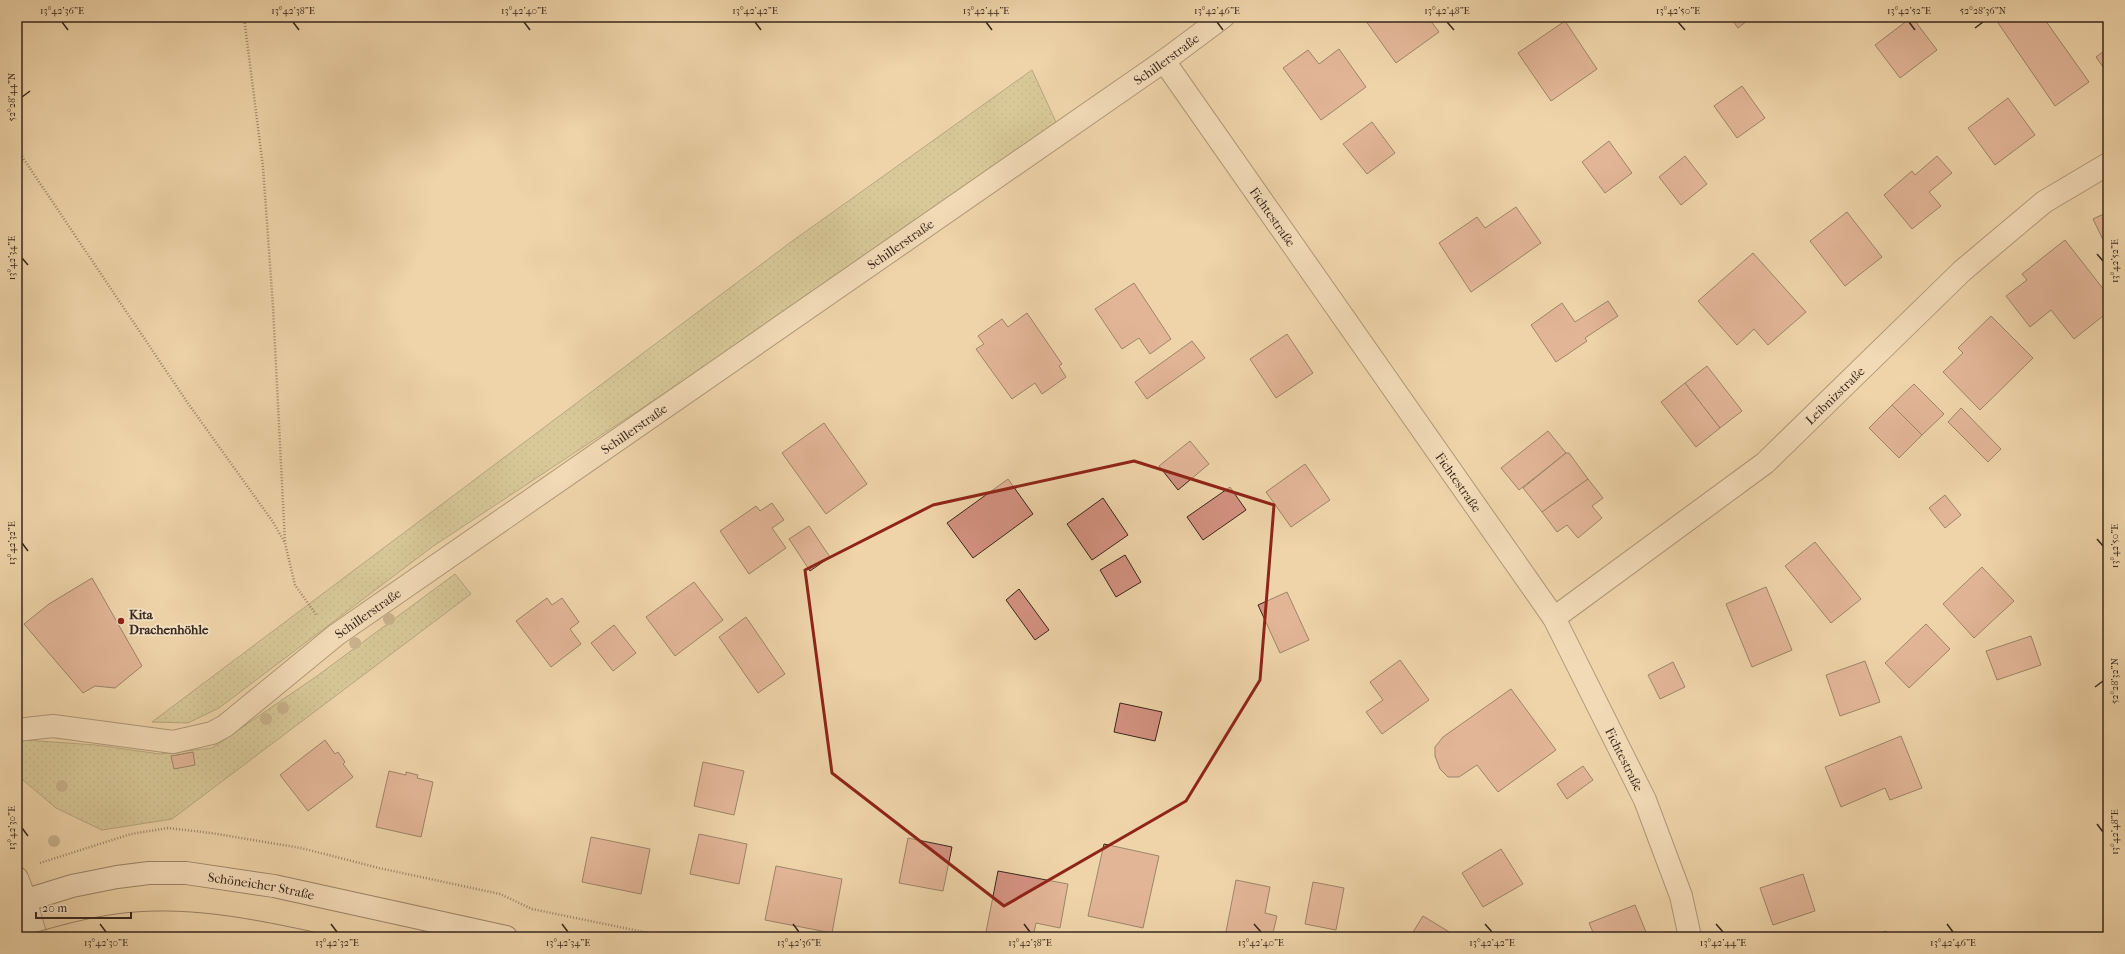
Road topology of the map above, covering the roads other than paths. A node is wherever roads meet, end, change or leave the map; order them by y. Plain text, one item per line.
1 (1223, 17) edge
2 (1164, 61) junction
3 (2108, 164) edge
4 (1554, 618) junction
5 (17, 730) edge
6 (17, 878) edge
7 (21, 901) edge
8 (36, 937) edge
9 (506, 937) edge
10 (1690, 937) edge

1 - 2 street, Schillerstraße
2 - 4 street, Fichtestraße
2 - 5 street, Schillerstraße
3 - 4 street, Leibnizstraße
4 - 10 street, Fichtestraße
6 - 7 street
7 - 8 street
7 - 9 street, Schöneicher Straße

